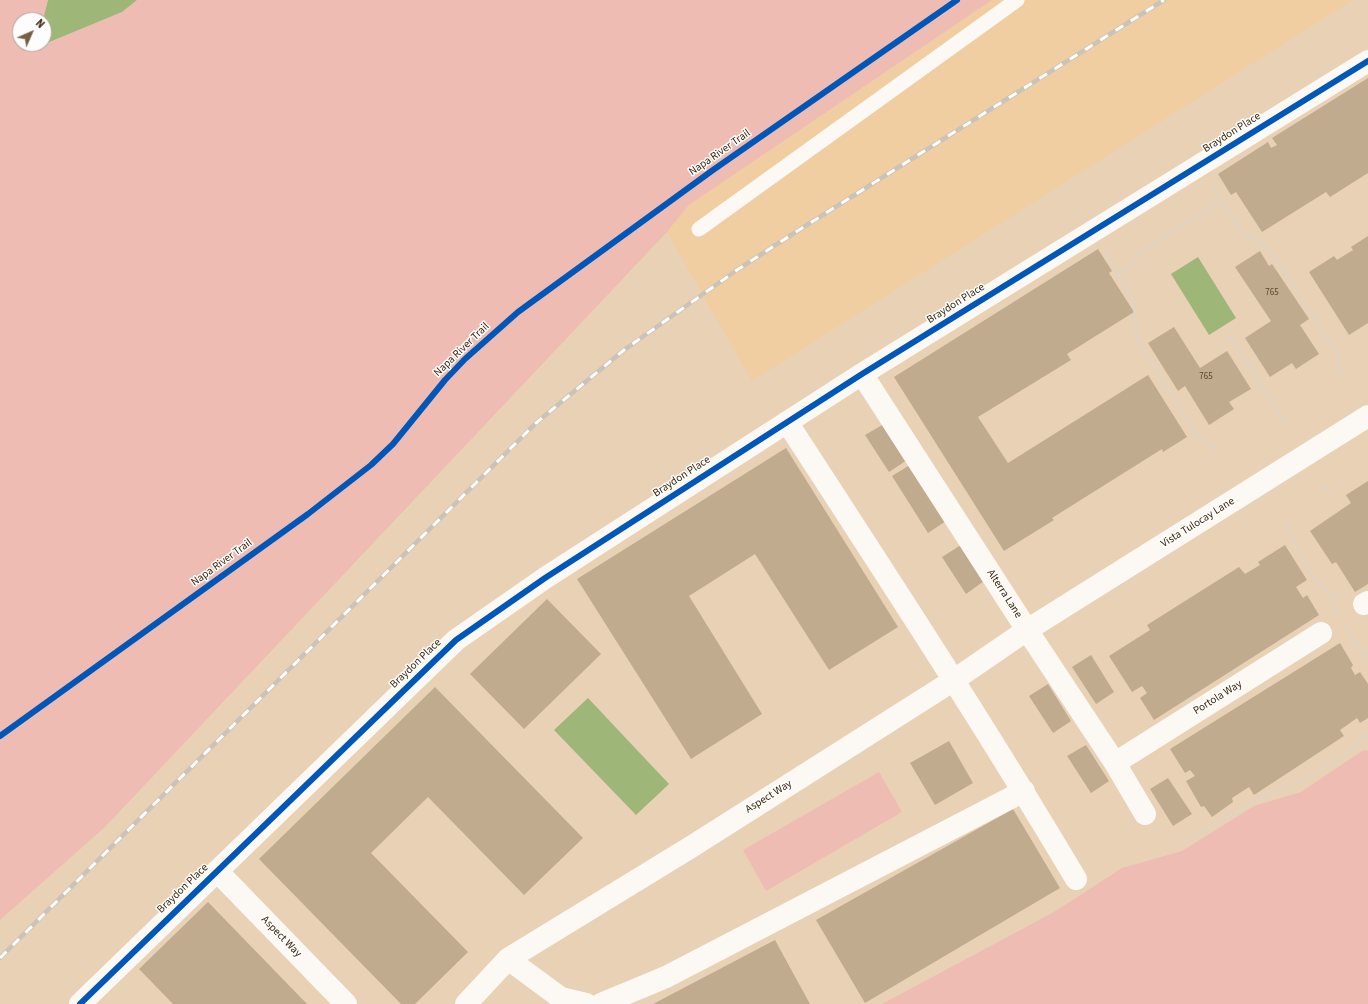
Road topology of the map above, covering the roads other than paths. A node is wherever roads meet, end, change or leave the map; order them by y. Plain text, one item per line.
1 (1017, 0) edge
2 (1368, 61) edge
3 (699, 229) dead end
4 (862, 374) junction
5 (1368, 416) edge
6 (787, 422) junction
7 (1027, 630) junction
8 (1321, 633) dead end
9 (954, 680) junction
10 (1115, 763) junction
11 (1024, 791) junction
12 (1145, 814) dead end
13 (217, 871) junction
14 (1076, 879) dead end
15 (508, 959) junction
16 (80, 1004) edge
17 (346, 1004) edge
18 (466, 1004) edge
19 (586, 1004) edge
20 (602, 1004) edge

1 - 3 lane
2 - 4 street, Braydon Place
4 - 6 street, Braydon Place
4 - 7 street, Alterra Lane
5 - 7 street, Vista Tulocay Lane
6 - 9 street
6 - 13 street, Braydon Place
7 - 9 street, Aspect Way
7 - 10 street, Alterra Lane
8 - 10 street, Portola Way
9 - 11 street
9 - 15 street, Aspect Way
10 - 12 street, Alterra Lane
11 - 14 street
11 - 20 street
13 - 16 street, Braydon Place
13 - 17 street, Aspect Way
15 - 18 street, Aspect Way
15 - 19 street

